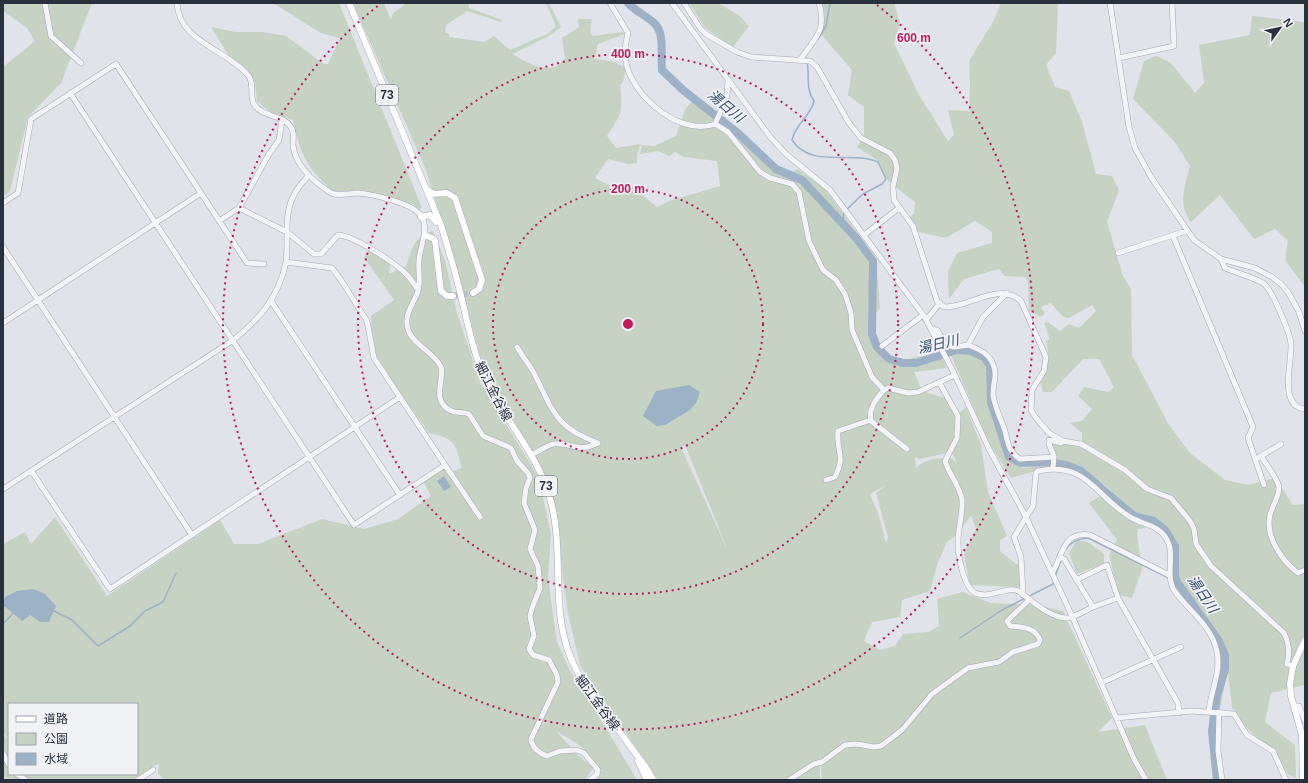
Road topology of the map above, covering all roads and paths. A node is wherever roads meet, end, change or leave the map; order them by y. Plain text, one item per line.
1 (45, 3) edge
2 (176, 3) edge
3 (349, 3) edge
4 (610, 3) edge
5 (672, 3) edge
6 (684, 3) edge
7 (819, 3) edge
8 (1110, 3) edge
9 (1172, 3) edge
10 (1119, 58) junction
11 (800, 60) junction
12 (81, 63) dead end
13 (728, 79) junction
14 (70, 93) junction
15 (282, 120) junction
16 (715, 124) junction
17 (309, 175) junction
18 (425, 187) junction
19 (200, 193) junction
20 (438, 195) junction
21 (429, 199) junction
22 (3, 203) edge
23 (239, 208) junction
24 (898, 208) junction
25 (435, 211) junction
26 (421, 217) junction
27 (219, 221) junction
28 (155, 224) junction
29 (441, 225) junction
30 (1186, 231) junction
31 (287, 232) junction
32 (425, 235) junction
33 (864, 235) junction
34 (1173, 236) junction
35 (3, 247) edge
36 (1118, 253) dead end
37 (1221, 259) junction
38 (286, 262) junction
39 (264, 264) dead end
40 (418, 290) junction
41 (473, 293) dead end
42 (1006, 293) junction
43 (453, 296) dead end
44 (38, 300) junction
45 (271, 301) junction
46 (940, 303) junction
47 (925, 317) junction
48 (3, 323) edge
49 (931, 328) junction
50 (1305, 331) edge
51 (232, 341) junction
52 (968, 345) junction
53 (882, 346) dead end
54 (517, 347) dead end
55 (954, 373) junction
56 (939, 382) junction
57 (884, 390) junction
58 (400, 398) junction
59 (1305, 409) edge
60 (114, 418) junction
61 (871, 420) junction
62 (355, 427) junction
63 (1063, 441) junction
64 (1281, 444) dead end
65 (907, 449) dead end
66 (531, 455) junction
67 (309, 457) junction
68 (1054, 457) junction
69 (1258, 457) junction
70 (444, 466) junction
71 (1053, 468) junction
72 (32, 472) junction
73 (826, 480) dead end
74 (1264, 485) dead end
75 (3, 489) edge
76 (400, 495) junction
77 (480, 516) dead end
78 (1026, 517) junction
79 (192, 535) junction
80 (1060, 557) junction
81 (1305, 570) edge
82 (1052, 573) junction
83 (1169, 575) junction
84 (1076, 580) junction
85 (1023, 595) junction
86 (1118, 598) junction
87 (1029, 600) junction
88 (1092, 607) junction
89 (1072, 616) junction
90 (1305, 640) edge
91 (1181, 647) dead end
92 (1153, 660) junction
93 (1293, 666) junction
94 (1101, 683) junction
95 (1294, 706) junction
96 (1209, 711) junction
97 (1219, 712) junction
98 (1179, 713) junction
99 (1116, 718) junction
100 (1305, 721) edge
101 (631, 747) junction
102 (3, 753) edge
103 (8, 762) edge
104 (154, 770) dead end
105 (138, 780) edge
106 (590, 780) edge
107 (647, 780) edge
108 (653, 780) edge
109 (789, 780) edge
110 (1146, 780) edge
111 (1222, 780) edge
112 (1286, 780) edge
113 (1303, 780) edge

1 - 12 street
2 - 15 street
3 - 18 main road, 細江金谷線 / 73
4 - 16 street
5 - 13 street
6 - 11 street
7 - 11 street
8 - 10 street
9 - 10 street
10 - 30 street
11 - 24 street
13 - 16 street
13 - 33 street
14 - 19 street
14 - 22 street
14 - 28 street
15 - 17 street
15 - 23 street
16 - 57 street
17 - 26 street
17 - 31 street
18 - 20 main road
18 - 21 main road, 細江金谷線 / 73
19 - 27 street
19 - 28 street
20 - 25 main road
20 - 41 main road
21 - 25 main road, 細江金谷線 / 73
21 - 26 main road
23 - 27 street
23 - 31 street
24 - 33 street
24 - 46 street
25 - 29 main road, 細江金谷線 / 73
26 - 29 main road
26 - 32 street
27 - 39 street
28 - 44 street
28 - 51 street
29 - 66 main road, 細江金谷線 / 73
30 - 34 street
30 - 37 street
31 - 38 street
31 - 40 street
32 - 40 street
32 - 43 main road
33 - 47 street
34 - 36 street
34 - 69 street
35 - 44 street
37 - 50 street
37 - 59 street
38 - 45 street
38 - 58 street
40 - 106 street
42 - 46 street
42 - 52 street
42 - 63 street
44 - 48 street
44 - 60 street
45 - 51 street
45 - 62 street
46 - 47 street
47 - 49 street
47 - 53 street
49 - 52 street
49 - 55 street
51 - 60 street
51 - 67 street
52 - 68 street
54 - 66 street
55 - 56 street
55 - 78 street
56 - 57 street
56 - 85 street
57 - 61 street
58 - 62 street
58 - 70 street
60 - 72 street
60 - 79 street
61 - 65 street
61 - 73 street
62 - 67 street
62 - 76 street
63 - 68 street
63 - 93 street
64 - 69 street
66 - 101 main road, 細江金谷線 / 73
67 - 76 street
67 - 79 street
68 - 71 street
69 - 74 street
69 - 81 street
70 - 76 street
70 - 77 street
71 - 78 street
71 - 83 street
72 - 75 street
72 - 79 street
78 - 82 street
78 - 85 street
80 - 82 street
80 - 83 street
80 - 84 street
82 - 89 street
83 - 96 street
84 - 86 street
84 - 88 street
85 - 87 street
86 - 88 street
86 - 92 street
87 - 89 street
87 - 109 street
88 - 89 street
89 - 94 street
90 - 93 main road
91 - 92 street
92 - 94 street
92 - 98 street
93 - 95 main road
94 - 99 street
95 - 100 street
95 - 113 main road
96 - 97 street
96 - 98 street
97 - 111 street
97 - 112 street
98 - 99 street
99 - 110 street
101 - 107 main road, 細江金谷線 / 73
101 - 108 main road, 細江金谷線 / 73
102 - 103 street
104 - 105 street

